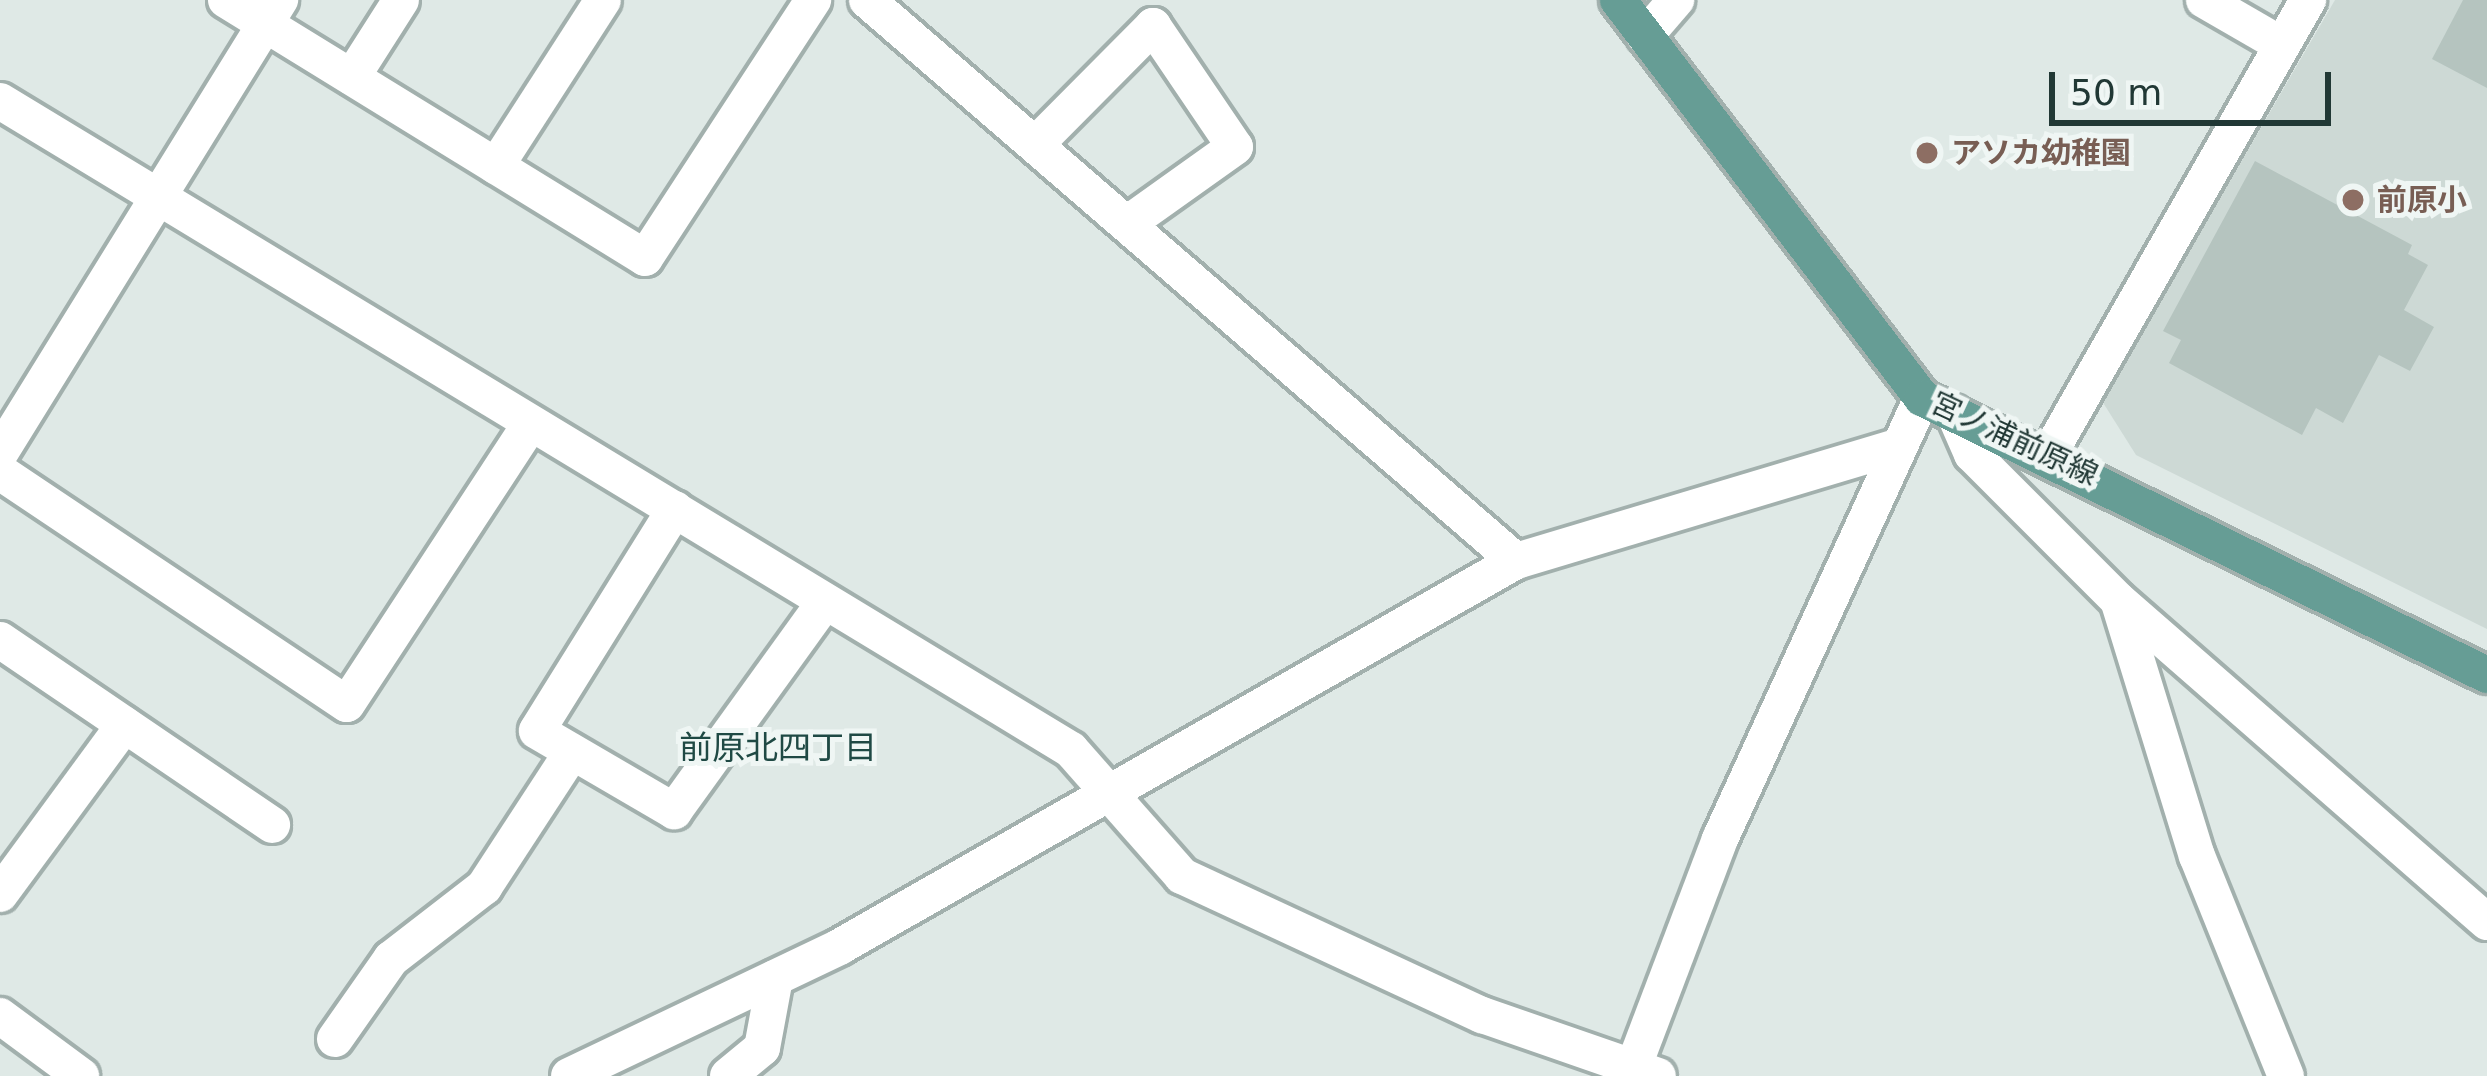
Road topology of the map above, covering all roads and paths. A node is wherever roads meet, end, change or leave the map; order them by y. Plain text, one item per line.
1 (226, 0) edge
2 (401, 0) edge
3 (603, 0) edge
4 (813, 0) edge
5 (867, 0) edge
6 (1618, 0) edge
7 (1676, 0) edge
8 (2204, 0) edge
9 (2308, 0) edge
10 (273, 12) edge
11 (1645, 36) junction
12 (2282, 45) junction
13 (352, 77) junction
14 (0, 101) edge
15 (1037, 143) junction
16 (496, 166) junction
17 (158, 202) junction
18 (1130, 223) junction
19 (1938, 405) junction
20 (529, 426) junction
21 (1899, 446) junction
22 (0, 453) edge
23 (2049, 454) junction
24 (0, 472) edge
25 (675, 509) junction
26 (1516, 561) junction
27 (2118, 600) junction
28 (825, 602) junction
29 (0, 640) edge
30 (2487, 675) edge
31 (124, 725) junction
32 (572, 752) junction
33 (1109, 790) junction
34 (272, 825) dead end
35 (0, 894) edge
36 (2487, 922) edge
37 (775, 978) junction
38 (0, 1016) edge
39 (335, 1039) dead end
40 (1641, 1073) edge
41 (81, 1076) edge
42 (568, 1076) edge
43 (728, 1076) edge
44 (2286, 1076) edge

1 - 10 street
2 - 13 street
3 - 16 street
4 - 16 street
5 - 15 street
6 - 11 main road, 宮ノ浦前原線
7 - 11 street
8 - 12 street
9 - 12 street
10 - 13 street
10 - 17 street
11 - 19 main road, 宮ノ浦前原線
12 - 23 street
13 - 16 street
14 - 17 street
15 - 18 street
15 - 18 street
17 - 20 street
17 - 22 street
18 - 26 street
19 - 21 street
19 - 23 main road, 宮ノ浦前原線
19 - 27 street
20 - 24 street
20 - 25 street
21 - 26 street
21 - 40 street
23 - 30 main road, 宮ノ浦前原線
25 - 28 street
25 - 32 street
26 - 33 street
27 - 36 street
27 - 44 street
28 - 32 street
28 - 33 street
29 - 31 street
31 - 34 street
31 - 35 street
32 - 39 street
33 - 37 street
33 - 40 street
37 - 42 street
37 - 43 street
38 - 41 street

